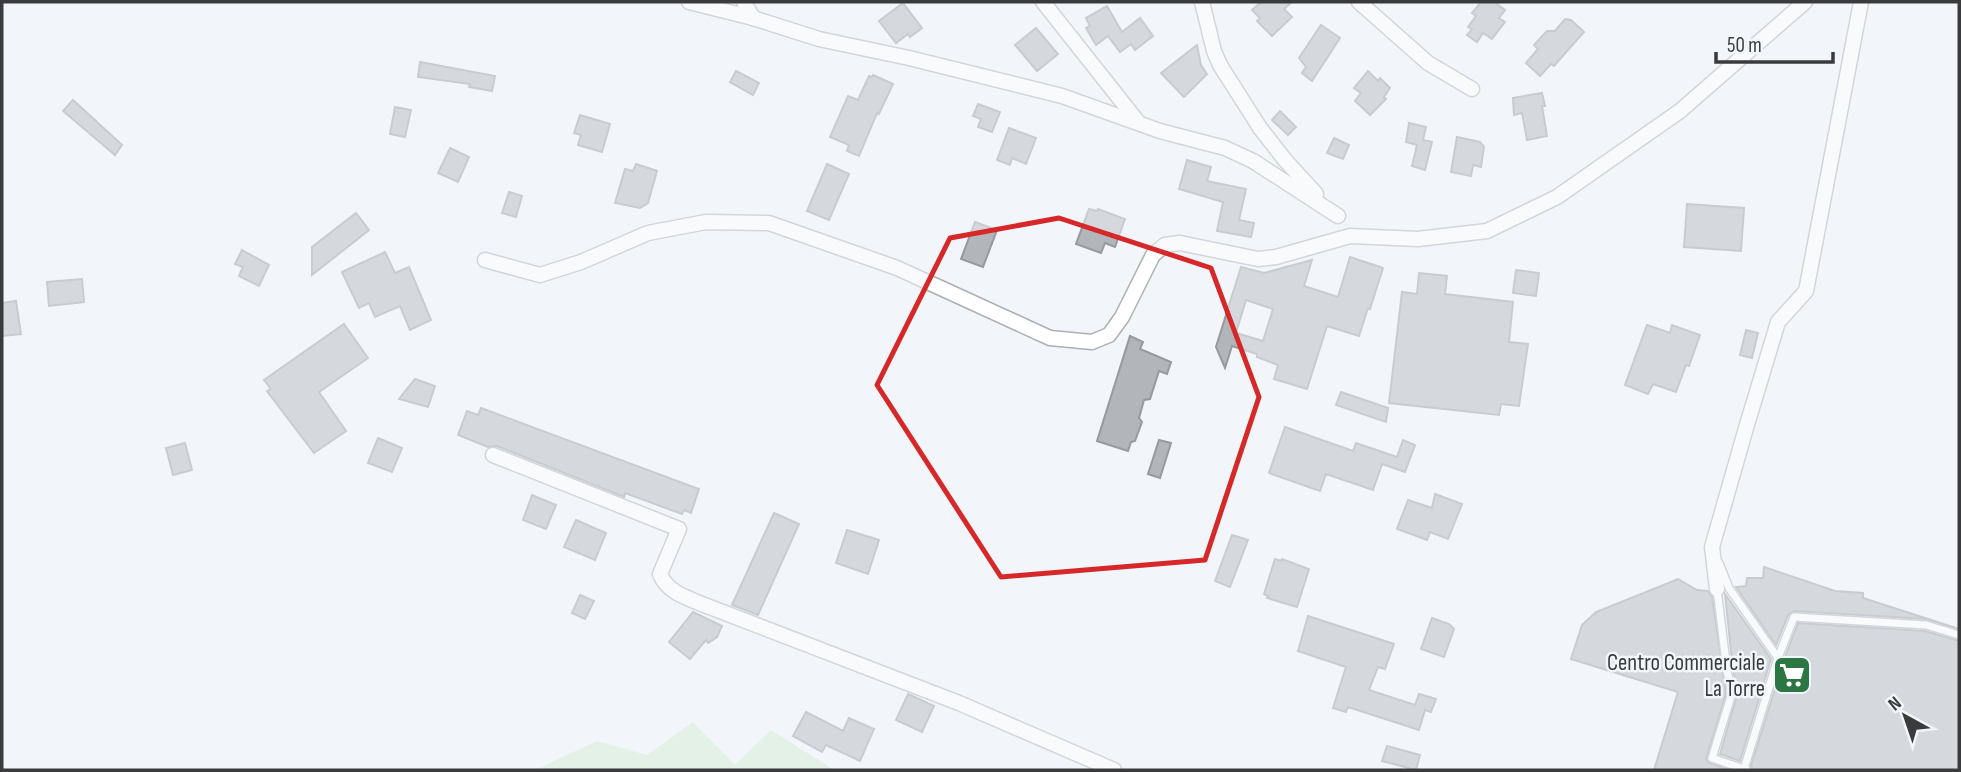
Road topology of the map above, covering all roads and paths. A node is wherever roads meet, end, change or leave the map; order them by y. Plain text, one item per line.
1 (689, 2) edge
2 (744, 2) edge
3 (1043, 2) edge
4 (1202, 2) edge
5 (1359, 2) edge
6 (1805, 2) edge
7 (1861, 2) edge
8 (753, 18) junction
9 (1472, 89) dead end
10 (1139, 123) junction
11 (1338, 216) junction
12 (1359, 237) junction
13 (485, 260) dead end
14 (493, 456) dead end
15 (1713, 547) junction
16 (1717, 589) joint
17 (1959, 635) edge
18 (1778, 658) junction
19 (1114, 770) edge
20 (1746, 770) edge

1 - 8 street
2 - 8 street
3 - 10 street
4 - 11 street
5 - 9 street
6 - 12 street
7 - 15 street
8 - 10 street
10 - 11 street
11 - 12 street
12 - 13 street
14 - 19 street
15 - 16 street
15 - 18 lane
16 - 20 lane
17 - 18 lane
18 - 20 lane

